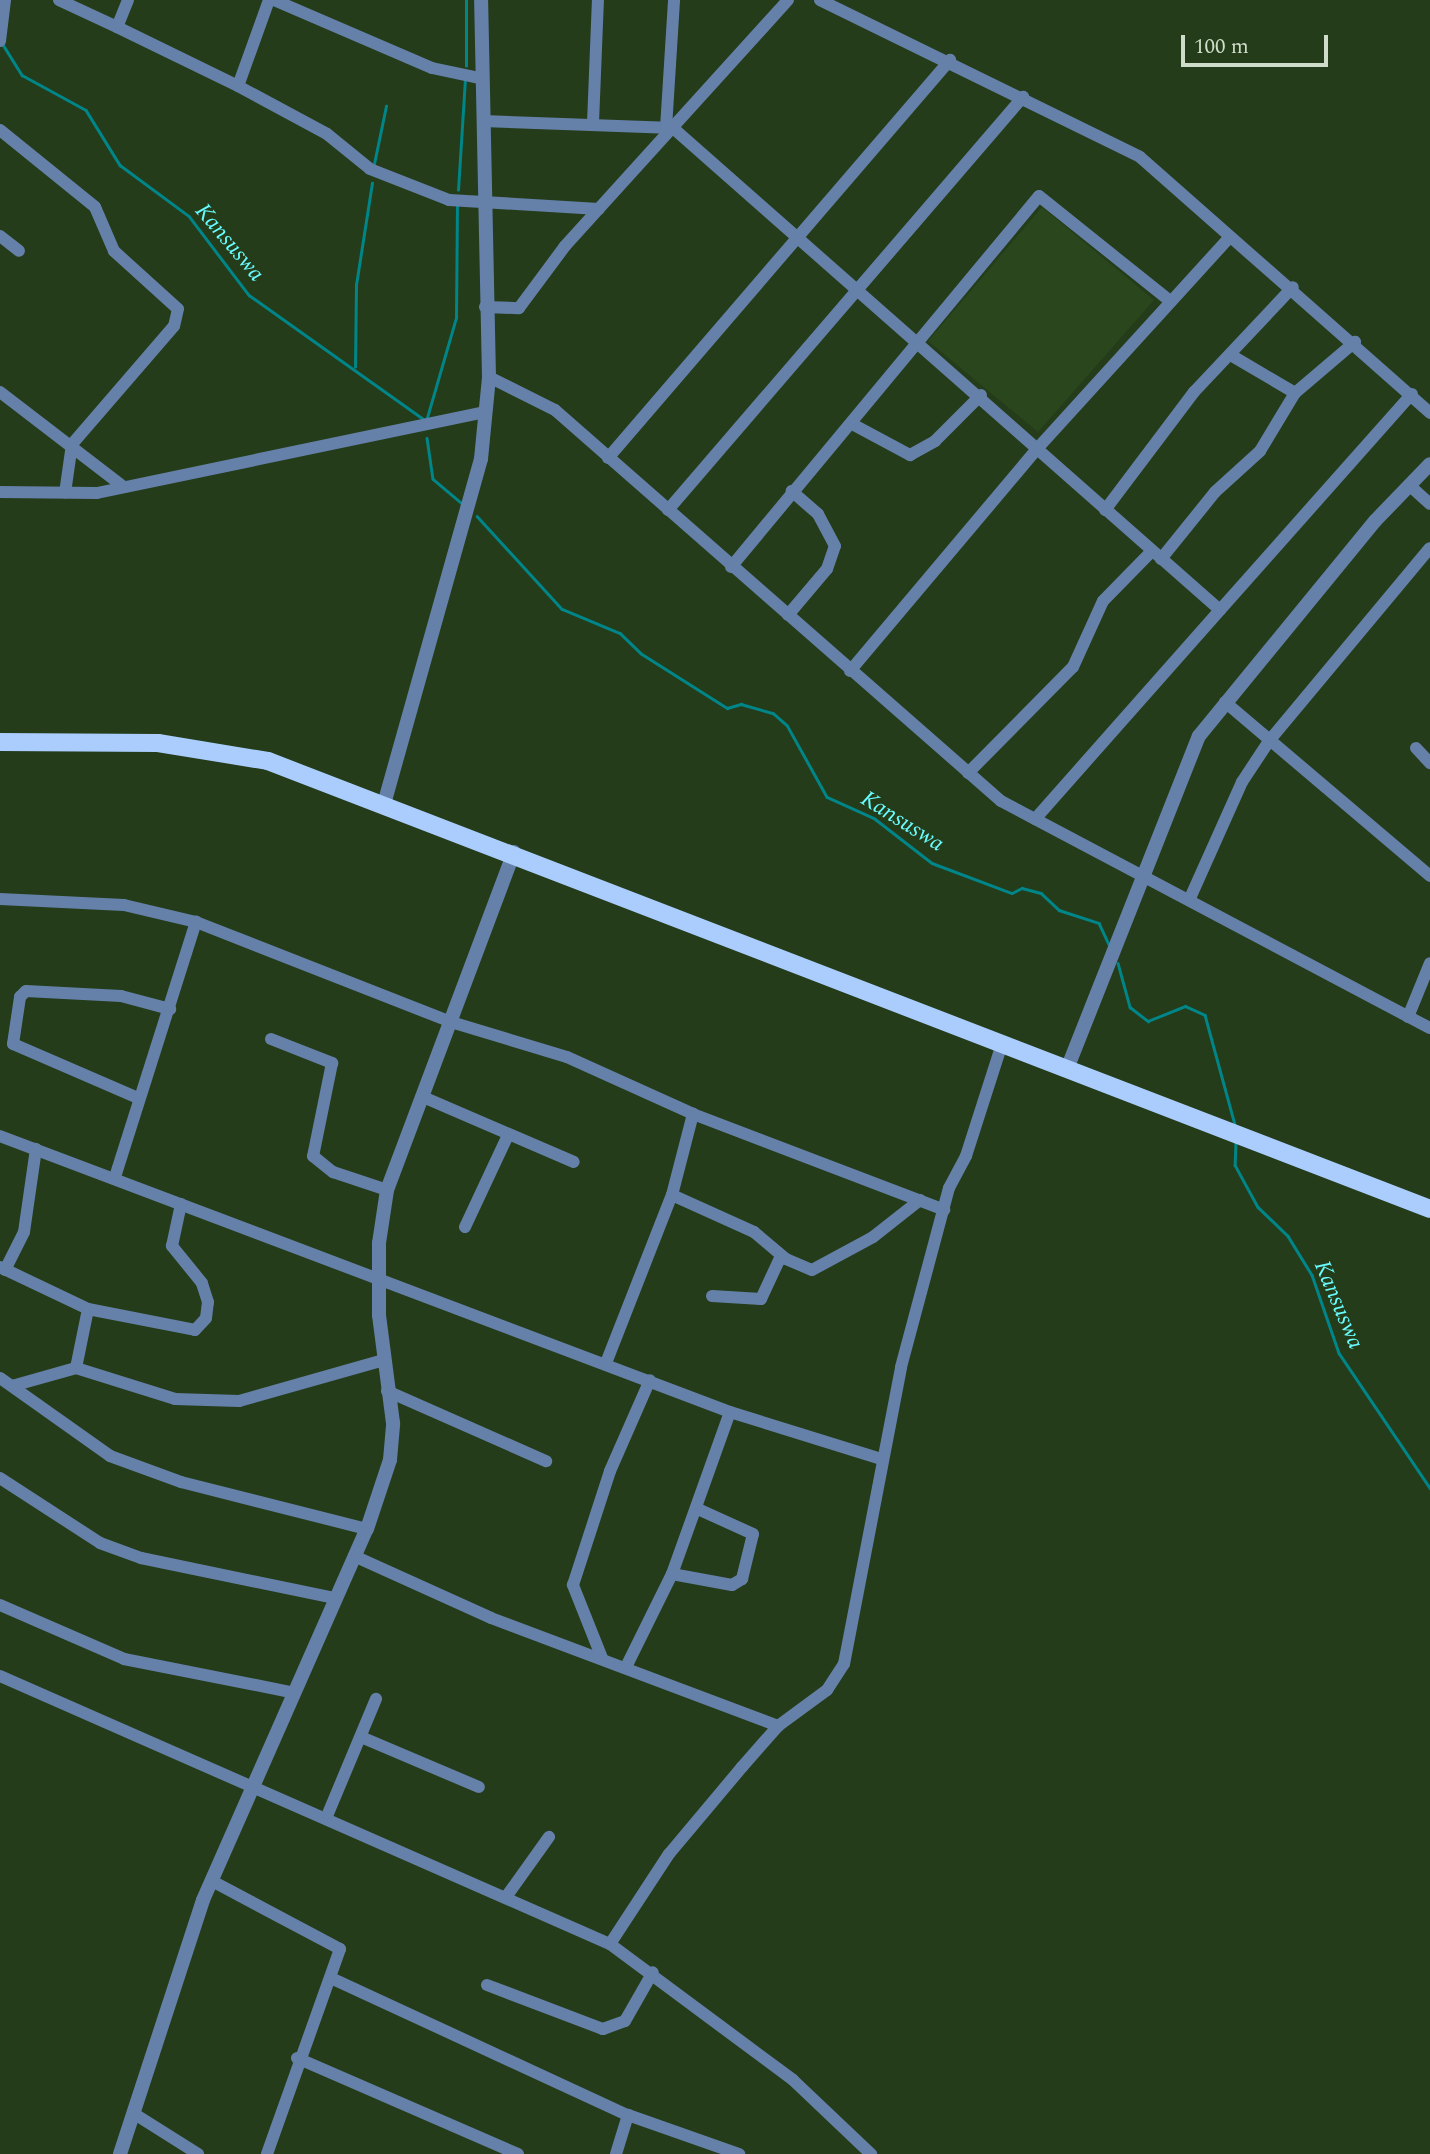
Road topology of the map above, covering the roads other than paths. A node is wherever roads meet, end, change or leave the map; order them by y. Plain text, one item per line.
1 (5, 0) edge
2 (59, 0) edge
3 (128, 0) edge
4 (272, 0) edge
5 (481, 0) edge
6 (598, 0) edge
7 (674, 0) edge
8 (788, 0) edge
9 (820, 0) edge
10 (117, 27) junction
11 (0, 41) edge
12 (950, 60) junction
13 (480, 78) junction
14 (237, 86) junction
15 (1023, 97) junction
16 (482, 121) junction
17 (593, 123) junction
18 (669, 128) junction
19 (0, 130) edge
20 (484, 201) junction
21 (599, 209) junction
22 (0, 236) edge
23 (797, 236) junction
24 (1230, 237) junction
25 (19, 251) dead end
26 (1293, 287) junction
27 (860, 290) junction
28 (1170, 301) junction
29 (485, 307) junction
30 (1355, 342) junction
31 (920, 345) junction
32 (1234, 357) junction
33 (489, 377) junction
34 (0, 392) edge
35 (1295, 393) junction
36 (1412, 394) junction
37 (981, 395) junction
38 (486, 412) junction
39 (1430, 412) edge
40 (854, 425) junction
41 (72, 444) junction
42 (1036, 450) junction
43 (608, 458) junction
44 (1430, 464) edge
45 (1409, 485) junction
46 (124, 488) junction
47 (792, 491) junction
48 (0, 492) edge
49 (65, 493) junction
50 (1430, 504) edge
51 (668, 510) junction
52 (1105, 510) junction
53 (1430, 548) edge
54 (1156, 555) junction
55 (731, 567) junction
56 (1220, 610) junction
57 (788, 615) junction
58 (850, 671) junction
59 (1225, 702) junction
60 (1269, 741) junction
61 (0, 742) edge
62 (1416, 748) dead end
63 (1430, 763) edge
64 (968, 773) junction
65 (384, 804) junction
66 (1035, 819) junction
67 (514, 852) junction
68 (1143, 874) junction
69 (1430, 876) edge
70 (1191, 897) junction
71 (0, 899) edge
72 (196, 922) junction
73 (1430, 963) edge
74 (170, 1009) junction
75 (1408, 1017) junction
76 (451, 1022) junction
77 (1430, 1028) edge
78 (271, 1039) dead end
79 (1002, 1044) junction
80 (1067, 1069) junction
81 (423, 1097) junction
82 (138, 1098) junction
83 (693, 1114) junction
84 (508, 1135) junction
85 (0, 1136) edge
86 (36, 1149) junction
87 (574, 1162) dead end
88 (115, 1177) junction
89 (387, 1190) junction
90 (672, 1195) junction
91 (920, 1200) junction
92 (181, 1204) junction
93 (1430, 1209) edge
94 (944, 1210) junction
95 (465, 1227) dead end
96 (781, 1255) junction
97 (2, 1268) edge
98 (379, 1279) junction
99 (712, 1296) dead end
100 (88, 1309) junction
101 (384, 1360) junction
102 (606, 1363) junction
103 (76, 1368) junction
104 (0, 1378) edge
105 (650, 1380) junction
106 (12, 1385) junction
107 (387, 1391) junction
108 (730, 1412) junction
109 (878, 1458) junction
110 (546, 1461) dead end
111 (0, 1478) edge
112 (698, 1509) junction
113 (367, 1529) junction
114 (354, 1556) junction
115 (673, 1574) junction
116 (334, 1598) junction
117 (0, 1605) edge
118 (602, 1658) junction
119 (626, 1667) junction
120 (0, 1676) edge
121 (290, 1692) junction
122 (376, 1699) dead end
123 (778, 1726) junction
124 (361, 1737) junction
125 (252, 1786) junction
126 (479, 1787) dead end
127 (327, 1816) junction
128 (549, 1837) dead end
129 (212, 1881) junction
130 (506, 1897) junction
131 (610, 1944) junction
132 (653, 1972) junction
133 (332, 1979) junction
134 (487, 1985) dead end
135 (297, 2058) junction
136 (133, 2113) junction
137 (628, 2115) junction
138 (120, 2154) edge
139 (198, 2154) edge
140 (267, 2154) edge
141 (519, 2154) edge
142 (616, 2154) edge
143 (738, 2154) edge
144 (871, 2154) edge

1 - 11 street
2 - 10 street
3 - 10 street
4 - 13 street
4 - 14 street
5 - 13 street
6 - 17 street
7 - 18 street
8 - 18 street
9 - 12 street
10 - 14 street
12 - 15 street
12 - 23 street
13 - 16 street
14 - 20 street
15 - 24 street
15 - 27 street
16 - 17 street
16 - 20 street
17 - 18 street
18 - 21 street
18 - 23 street
19 - 41 street
20 - 21 street
20 - 29 street
21 - 29 street
22 - 25 street
23 - 27 street
23 - 43 street
24 - 26 street
24 - 28 street
26 - 30 street
26 - 32 street
27 - 31 street
27 - 51 street
28 - 31 street
28 - 42 street
29 - 33 street
30 - 35 street
30 - 36 street
31 - 37 street
31 - 40 street
32 - 35 street
32 - 52 street
33 - 38 street
33 - 43 street
34 - 41 street
35 - 54 street
36 - 39 street
36 - 56 street
37 - 40 street
37 - 42 street
38 - 46 street
38 - 65 street
40 - 47 street
41 - 46 street
41 - 49 street
42 - 52 street
42 - 58 street
43 - 51 street
44 - 45 street
45 - 50 street
45 - 59 street
46 - 49 street
47 - 55 street
47 - 57 street
48 - 49 street
51 - 55 street
52 - 54 street
53 - 60 street
54 - 56 street
54 - 64 street
55 - 57 street
56 - 66 street
57 - 58 street
58 - 64 street
59 - 60 street
59 - 68 street
60 - 69 street
60 - 70 street
61 - 65 main road
62 - 63 street
64 - 66 street
65 - 67 main road
66 - 68 street
67 - 76 street
67 - 79 main road
68 - 70 street
68 - 80 street
70 - 75 street
71 - 72 street
72 - 74 street
72 - 76 street
73 - 75 street
74 - 82 street
74 - 82 street
75 - 77 street
76 - 81 street
76 - 83 street
78 - 89 street
79 - 80 main road
79 - 94 street
80 - 93 main road
81 - 84 street
81 - 89 street
82 - 88 street
83 - 90 street
83 - 91 street
84 - 87 street
84 - 95 street
85 - 86 street
86 - 88 street
86 - 97 street
88 - 92 street
89 - 98 street
90 - 96 street
90 - 102 street
91 - 94 street
91 - 96 street
92 - 98 street
92 - 100 street
94 - 109 street
96 - 99 street
97 - 100 street
98 - 101 street
98 - 102 street
100 - 103 street
101 - 103 street
101 - 107 street
102 - 105 street
103 - 106 street
104 - 106 street
105 - 108 street
105 - 118 street
106 - 113 street
107 - 110 street
107 - 113 street
108 - 109 street
108 - 112 street
109 - 123 street
111 - 116 street
112 - 115 street
112 - 115 street
113 - 114 street
114 - 116 street
114 - 118 street
115 - 119 street
116 - 121 street
117 - 121 street
118 - 119 street
119 - 123 street
120 - 125 street
121 - 125 street
122 - 124 street
123 - 131 street
124 - 126 street
124 - 127 street
125 - 127 street
125 - 129 street
127 - 130 street
128 - 130 street
129 - 133 street
129 - 136 street
130 - 131 street
131 - 132 street
132 - 134 street
132 - 144 street
133 - 135 street
133 - 137 street
135 - 140 street
135 - 141 street
136 - 138 street
136 - 139 street
137 - 142 street
137 - 143 street

